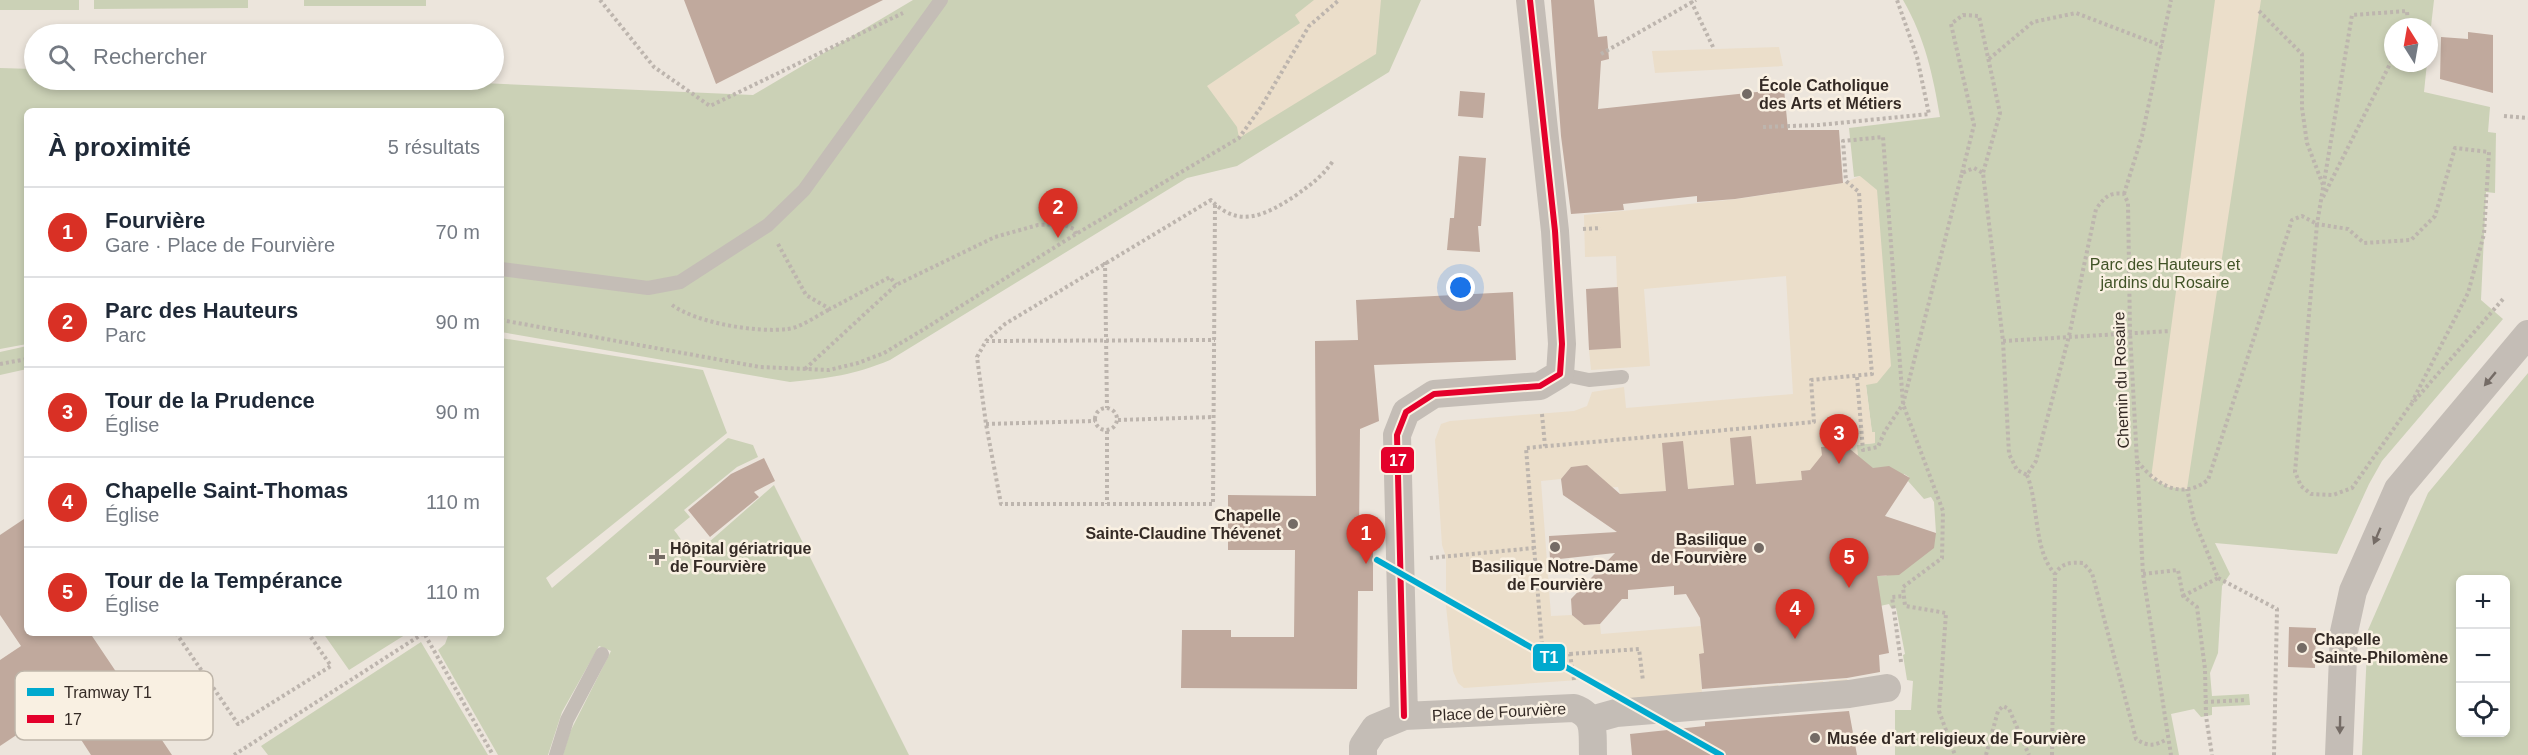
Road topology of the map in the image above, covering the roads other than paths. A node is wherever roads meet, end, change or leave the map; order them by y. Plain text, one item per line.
1 (941, 0) edge
2 (1530, 0) edge
3 (504, 269) edge
4 (2528, 334) edge
5 (1622, 377) dead end
6 (1547, 391) junction
7 (602, 654) dead end
8 (1895, 679) road end
9 (1404, 716) junction
10 (1592, 736) edge
11 (556, 755) edge
12 (1363, 755) edge
13 (2339, 755) edge

1 - 3 lane
2 - 6 street
4 -> 13 street
5 - 6 lane
6 - 9 street
7 - 11 lane
8 - 10 street
9 - 10 street, Place de Fourvière
9 - 12 street, Place de Fourvière

